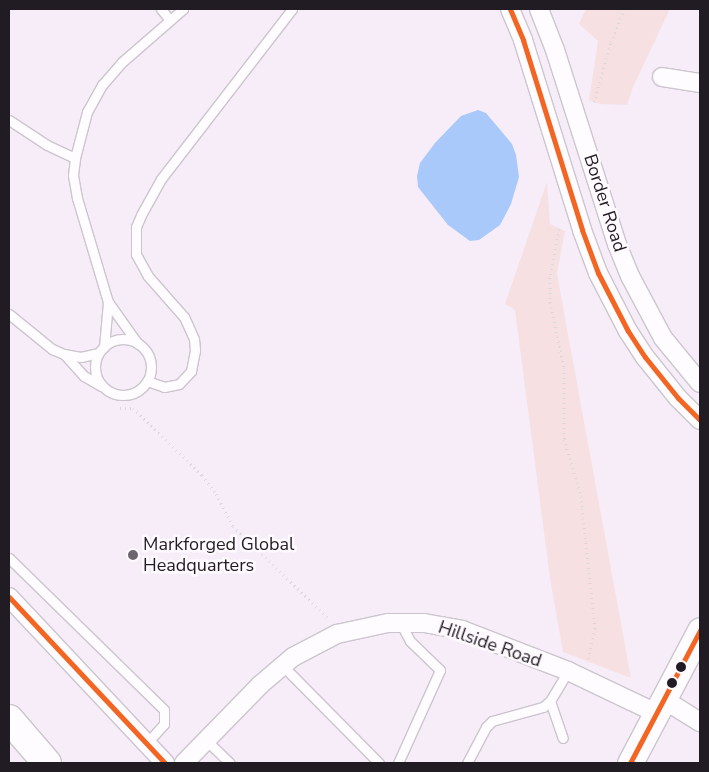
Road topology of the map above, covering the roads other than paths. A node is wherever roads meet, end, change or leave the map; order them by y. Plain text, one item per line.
1 (161, 9) edge
2 (183, 9) edge
3 (292, 9) edge
4 (510, 9) edge
5 (539, 9) edge
6 (170, 20) junction
7 (662, 78) dead end
8 (700, 83) edge
9 (9, 120) edge
10 (75, 158) junction
11 (108, 302) junction
12 (9, 314) edge
13 (138, 344) junction
14 (101, 350) junction
15 (64, 354) junction
16 (147, 380) junction
17 (700, 383) edge
18 (103, 387) junction
19 (700, 420) edge
20 (9, 558) edge
21 (9, 597) edge
22 (400, 622) junction
23 (700, 630) edge
24 (282, 665) junction
25 (568, 671) junction
26 (550, 701) junction
27 (660, 706) junction
28 (9, 719) edge
29 (700, 722) edge
30 (563, 738) dead end
31 (206, 740) junction
32 (146, 744) junction
33 (47, 763) edge
34 (165, 763) edge
35 (184, 763) edge
36 (230, 763) edge
37 (379, 763) edge
38 (398, 763) edge
39 (467, 763) edge
40 (630, 763) edge

1 - 6 lane
2 - 6 lane
3 - 16 lane
4 - 19 street, Border Road
5 - 17 street, Border Road
6 - 10 lane
7 - 8 street
9 - 10 lane
10 - 11 lane
11 - 13 lane
11 - 14 lane
12 - 15 lane
13 - 14 lane
13 - 16 lane
14 - 15 lane
14 - 18 lane
15 - 18 lane
16 - 18 lane
20 - 32 lane
21 - 32 street
22 - 24 street, Hillside Road
22 - 25 street, Hillside Road
22 - 38 lane
23 - 27 main road
24 - 31 street, Hillside Road
24 - 37 lane
25 - 26 lane
25 - 27 street, Hillside Road
26 - 30 lane
26 - 39 lane
27 - 29 street, Hillside Road
27 - 40 main road
28 - 33 highway
31 - 35 street, Hillside Road
31 - 36 lane
32 - 34 street

